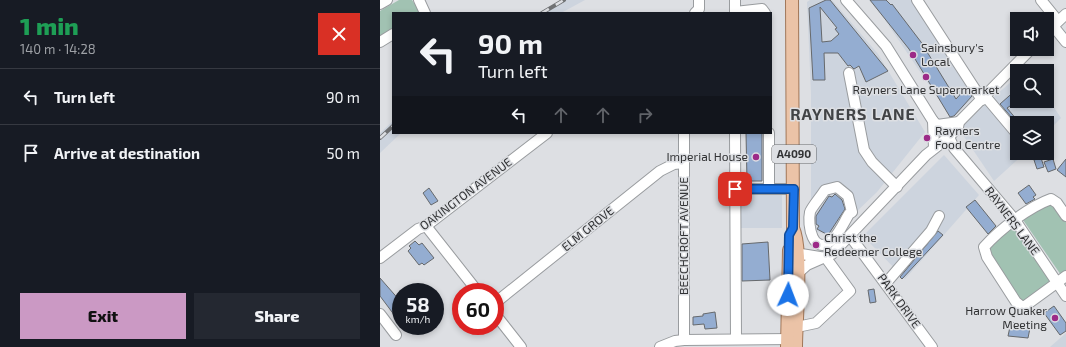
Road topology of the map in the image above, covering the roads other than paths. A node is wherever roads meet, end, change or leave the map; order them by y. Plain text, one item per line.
1 (387, 0) edge
2 (419, 0) edge
3 (699, 0) edge
4 (735, 0) edge
5 (846, 0) edge
6 (917, 0) edge
7 (1042, 0) edge
8 (790, 3) edge
9 (380, 4) edge
10 (425, 12) edge
11 (696, 12) edge
12 (735, 12) edge
13 (740, 12) edge
14 (764, 12) edge
15 (1056, 23) edge
16 (392, 35) edge
17 (380, 42) edge
18 (1066, 42) edge
19 (1023, 56) edge
20 (849, 73) dead end
21 (983, 98) junction
22 (959, 122) junction
23 (935, 123) junction
24 (1010, 127) edge
25 (546, 134) edge
26 (684, 134) edge
27 (735, 134) edge
28 (769, 134) edge
29 (949, 137) junction
30 (936, 147) junction
31 (954, 148) junction
32 (684, 163) junction
33 (897, 187) junction
34 (735, 189) junction
35 (794, 189) junction
36 (769, 190) junction
37 (852, 212) junction
38 (939, 216) dead end
39 (1066, 216) edge
40 (865, 220) junction
41 (1015, 220) junction
42 (426, 226) junction
43 (850, 236) junction
44 (793, 250) junction
45 (383, 256) edge
46 (826, 258) junction
47 (798, 273) junction
48 (1066, 276) edge
49 (1057, 282) junction
50 (471, 283) edge
51 (886, 283) junction
52 (504, 296) edge
53 (1066, 296) edge
54 (380, 314) edge
55 (504, 325) edge
56 (797, 326) junction
57 (392, 330) edge
58 (736, 339) junction
59 (684, 340) junction
60 (792, 343) edge
61 (521, 347) edge
62 (660, 347) edge
63 (932, 347) edge

1 - 9 street
2 - 10 street
3 - 11 street
4 - 12 street
5 - 23 street, RAYNERS LANE
6 - 21 street
7 - 15 street
8 - 35 main road, A4090
13 - 14 street
15 - 18 street
16 - 17 street
19 - 21 street
20 - 33 street
21 - 22 street
21 - 24 street
22 - 23 street
22 - 29 street
23 - 29 street, RAYNERS LANE
23 - 30 street
25 - 42 street, OAKINGTON AVENUE
26 - 32 street, BEECHCROFT AVENUE
27 - 34 street
28 - 36 street
29 - 30 street
29 - 31 street, RAYNERS LANE
30 - 31 street
30 - 33 street
31 - 41 street, RAYNERS LANE
32 - 52 street, ELM GROVE
32 - 59 street, BEECHCROFT AVENUE
33 - 40 street
34 - 36 street
34 - 58 street
35 - 36 street
35 - 44 main road, A4090
37 - 37 street
37 - 40 street
38 - 51 street
39 - 41 street
40 - 43 street
41 - 49 street, RAYNERS LANE
41 - 49 street
42 - 45 street, OAKINGTON AVENUE
42 - 50 street
43 - 46 street
43 - 51 street, PARK DRIVE
44 - 46 street
44 - 47 main road, A4090
44 - 60 main road, A4090
46 - 47 street
46 - 56 street
47 - 56 main road, A4090
48 - 49 street
49 - 53 street, RAYNERS LANE
51 - 63 street, PARK DRIVE
54 - 57 street
55 - 61 street
56 - 60 main road, A4090
58 - 59 street
58 - 60 street
59 - 62 street

